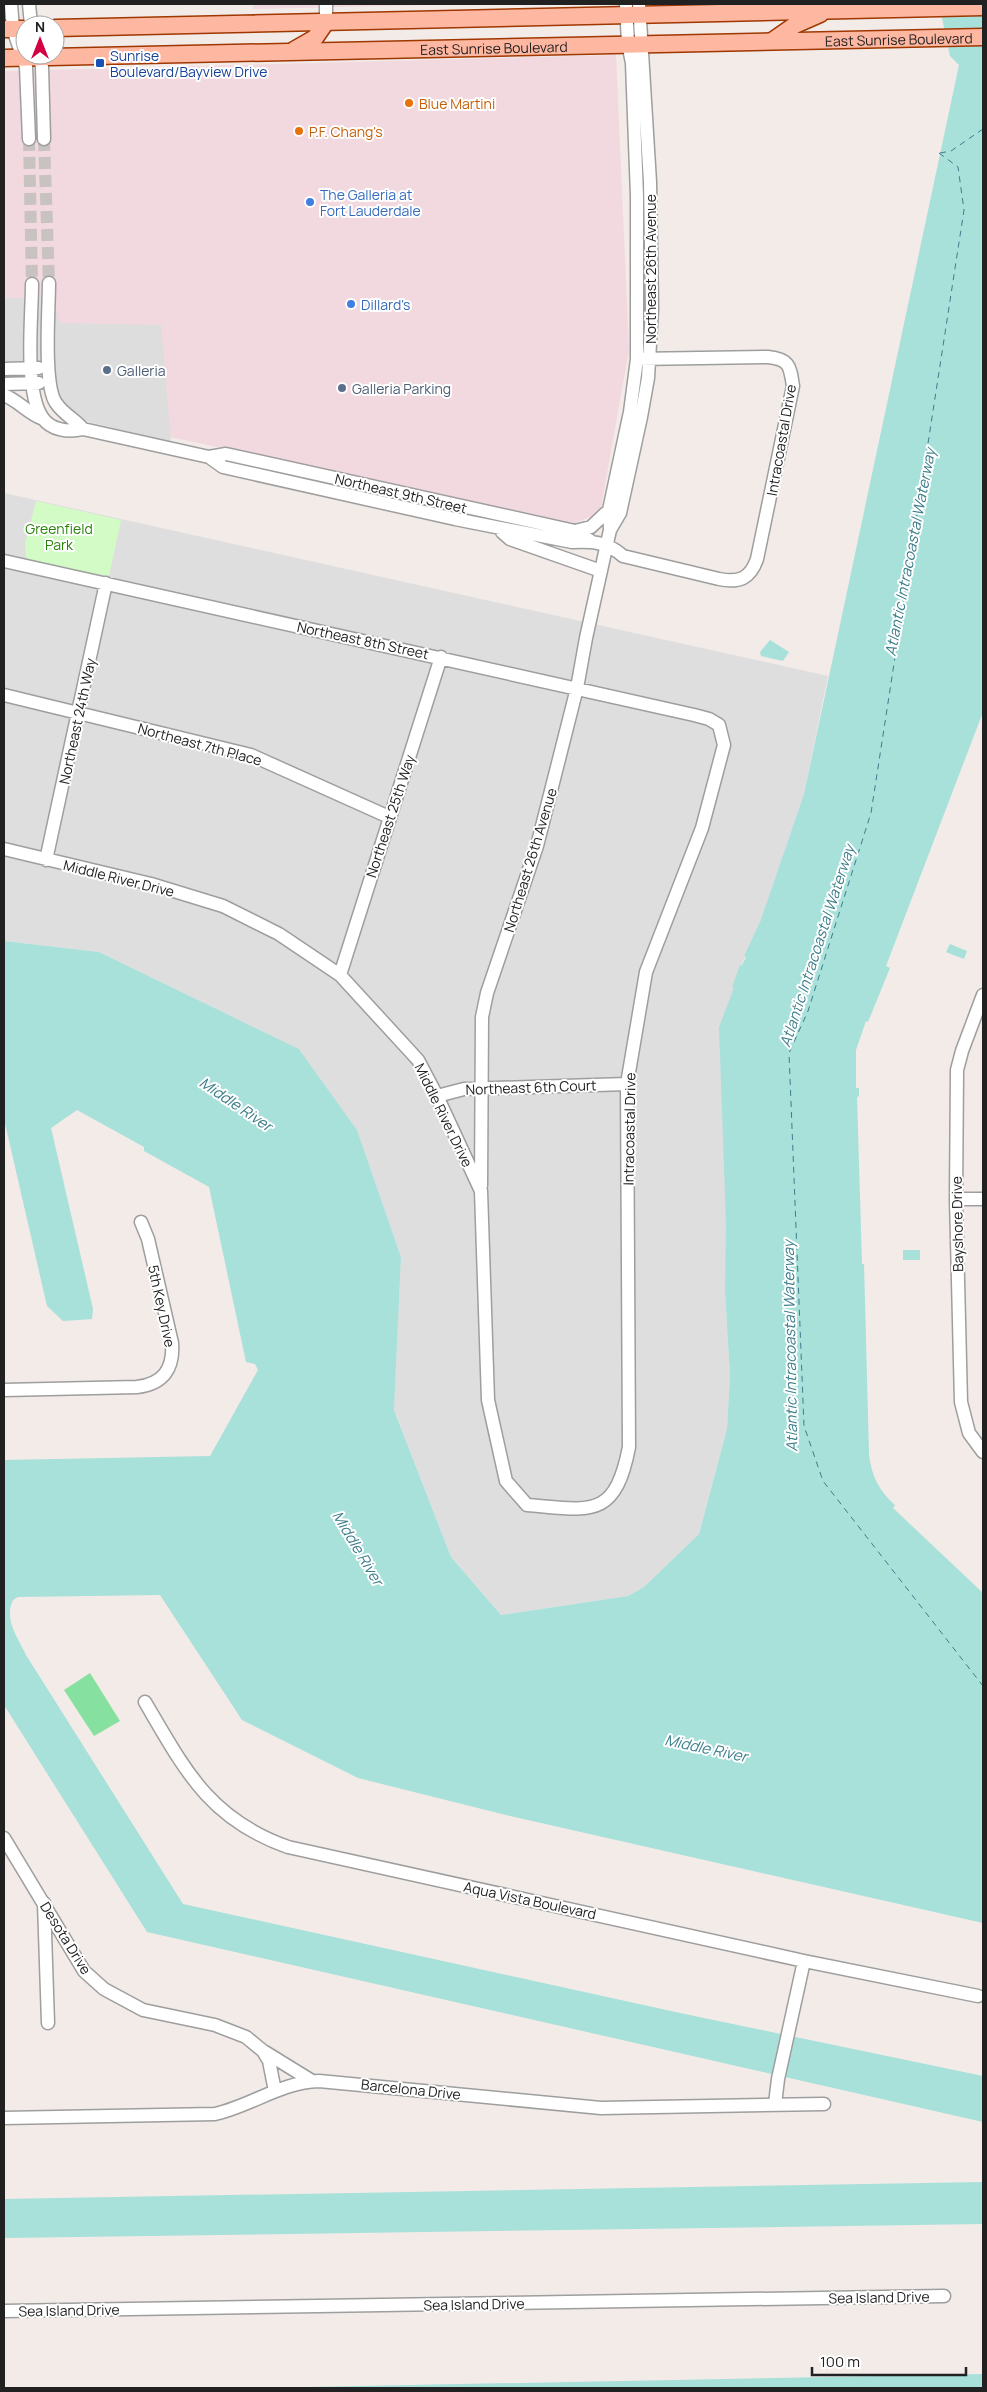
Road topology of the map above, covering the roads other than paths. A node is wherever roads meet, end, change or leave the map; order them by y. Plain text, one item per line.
1 (11, 4) edge
2 (326, 4) edge
3 (983, 7) edge
4 (634, 9) edge
5 (827, 11) junction
6 (326, 22) junction
7 (65, 28) edge
8 (14, 29) edge
9 (983, 37) edge
10 (772, 41) junction
11 (635, 43) junction
12 (292, 51) junction
13 (65, 56) edge
14 (28, 65) edge
15 (40, 65) edge
16 (29, 139) tunnel mouth
17 (44, 139) tunnel mouth
18 (49, 283) tunnel mouth
19 (32, 284) tunnel mouth
20 (643, 359) junction
21 (31, 368) junction
22 (49, 368) junction
23 (4, 369) edge
24 (32, 383) junction
25 (49, 383) junction
26 (4, 384) edge
27 (4, 395) edge
28 (43, 419) junction
29 (83, 429) junction
30 (209, 457) junction
31 (609, 510) junction
32 (499, 528) junction
33 (610, 530) junction
34 (575, 531) junction
35 (591, 541) junction
36 (607, 545) junction
37 (4, 561) edge
38 (601, 571) junction
39 (748, 576) joint
40 (106, 583) junction
41 (442, 657) junction
42 (577, 688) junction
43 (4, 695) edge
44 (79, 713) junction
45 (719, 725) joint
46 (390, 817) junction
47 (4, 849) edge
48 (46, 860) junction
49 (340, 975) junction
50 (983, 995) edge
51 (627, 1084) junction
52 (481, 1088) junction
53 (437, 1096) junction
54 (481, 1192) junction
55 (956, 1199) junction
56 (983, 1199) edge
57 (141, 1222) dead end
58 (4, 1390) edge
59 (983, 1452) edge
60 (567, 1508) joint
61 (145, 1702) dead end
62 (4, 1838) edge
63 (44, 1902) junction
64 (804, 1961) junction
65 (978, 1996) dead end
66 (48, 2023) dead end
67 (263, 2051) junction
68 (312, 2081) junction
69 (275, 2091) junction
70 (775, 2104) junction
71 (824, 2104) dead end
72 (4, 2118) edge
73 (944, 2296) dead end
74 (4, 2311) edge

1 - 8 street
2 - 6 street
3 - 5 main road, East Sunrise Boulevard
4 - 5 main road, East Sunrise Boulevard
4 - 6 main road, East Sunrise Boulevard
4 - 11 street, Northeast 26th Avenue
5 - 10 main road
6 - 7 main road, East Sunrise Boulevard
6 - 12 main road
9 - 10 main road, East Sunrise Boulevard
10 - 11 main road, East Sunrise Boulevard
11 - 12 main road, East Sunrise Boulevard
11 - 20 street, Northeast 26th Avenue
12 - 13 main road, East Sunrise Boulevard
14 - 16 street
15 - 17 street
18 - 22 street, Northeast 9th Street
19 - 21 street
20 - 31 street, Northeast 26th Avenue
20 - 33 street, Northeast 26th Avenue
20 - 39 street, Intracoastal Drive
21 - 22 street
21 - 23 street
21 - 24 street
22 - 25 street, Northeast 9th Street
24 - 25 street
24 - 26 street
24 - 28 street
25 - 29 street, Northeast 9th Street
27 - 28 street, Northeast 9th Street
28 - 29 street, Northeast 9th Street
29 - 30 street, Northeast 9th Street
30 - 32 street, Northeast 9th Street
30 - 34 street, Northeast 9th Street
31 - 33 street, Northeast 26th Avenue
31 - 34 street
32 - 35 street, Northeast 9th Street
32 - 38 street, Northeast 9th Street
33 - 36 street, Northeast 26th Avenue
34 - 35 street, Northeast 9th Street
35 - 36 street, Northeast 9th Street
36 - 38 street, Northeast 26th Avenue
36 - 39 street, Northeast 9th Street
37 - 40 street, Northeast 8th Street
38 - 42 street, Northeast 26th Avenue
40 - 41 street, Northeast 8th Street
40 - 44 street, Northeast 24th Way
41 - 42 street, Northeast 8th Street
41 - 46 street, Northeast 25th Way
42 - 45 street, Northeast 8th Street
42 - 52 street, Northeast 26th Avenue
43 - 44 street, Northeast 7th Place
44 - 46 street, Northeast 7th Place
44 - 48 street, Northeast 24th Way
45 - 51 street, Intracoastal Drive
46 - 49 street, Northeast 25th Way
47 - 48 street, Middle River Drive
48 - 49 street, Middle River Drive
49 - 53 street, Middle River Drive
50 - 55 street, Bayshore Drive
51 - 52 street, Northeast 6th Court
51 - 60 street, Intracoastal Drive
52 - 53 street, Northeast 6th Court
52 - 54 street, Northeast 26th Avenue
53 - 54 street, Middle River Drive
54 - 60 street, Middle River Drive
55 - 56 street
55 - 59 street, Bayshore Drive
57 - 58 street, 5th Key Drive
61 - 64 street, Aqua Vista Boulevard
62 - 63 street, Desota Drive
63 - 66 street
63 - 67 street, Desota Drive
64 - 65 street, Aqua Vista Boulevard
64 - 70 street
67 - 68 street, Desota Drive
67 - 69 street
68 - 69 street, Barcelona Drive
68 - 70 street, Barcelona Drive
69 - 72 street, Barcelona Drive
70 - 71 street, Barcelona Drive
73 - 74 street, Sea Island Drive

